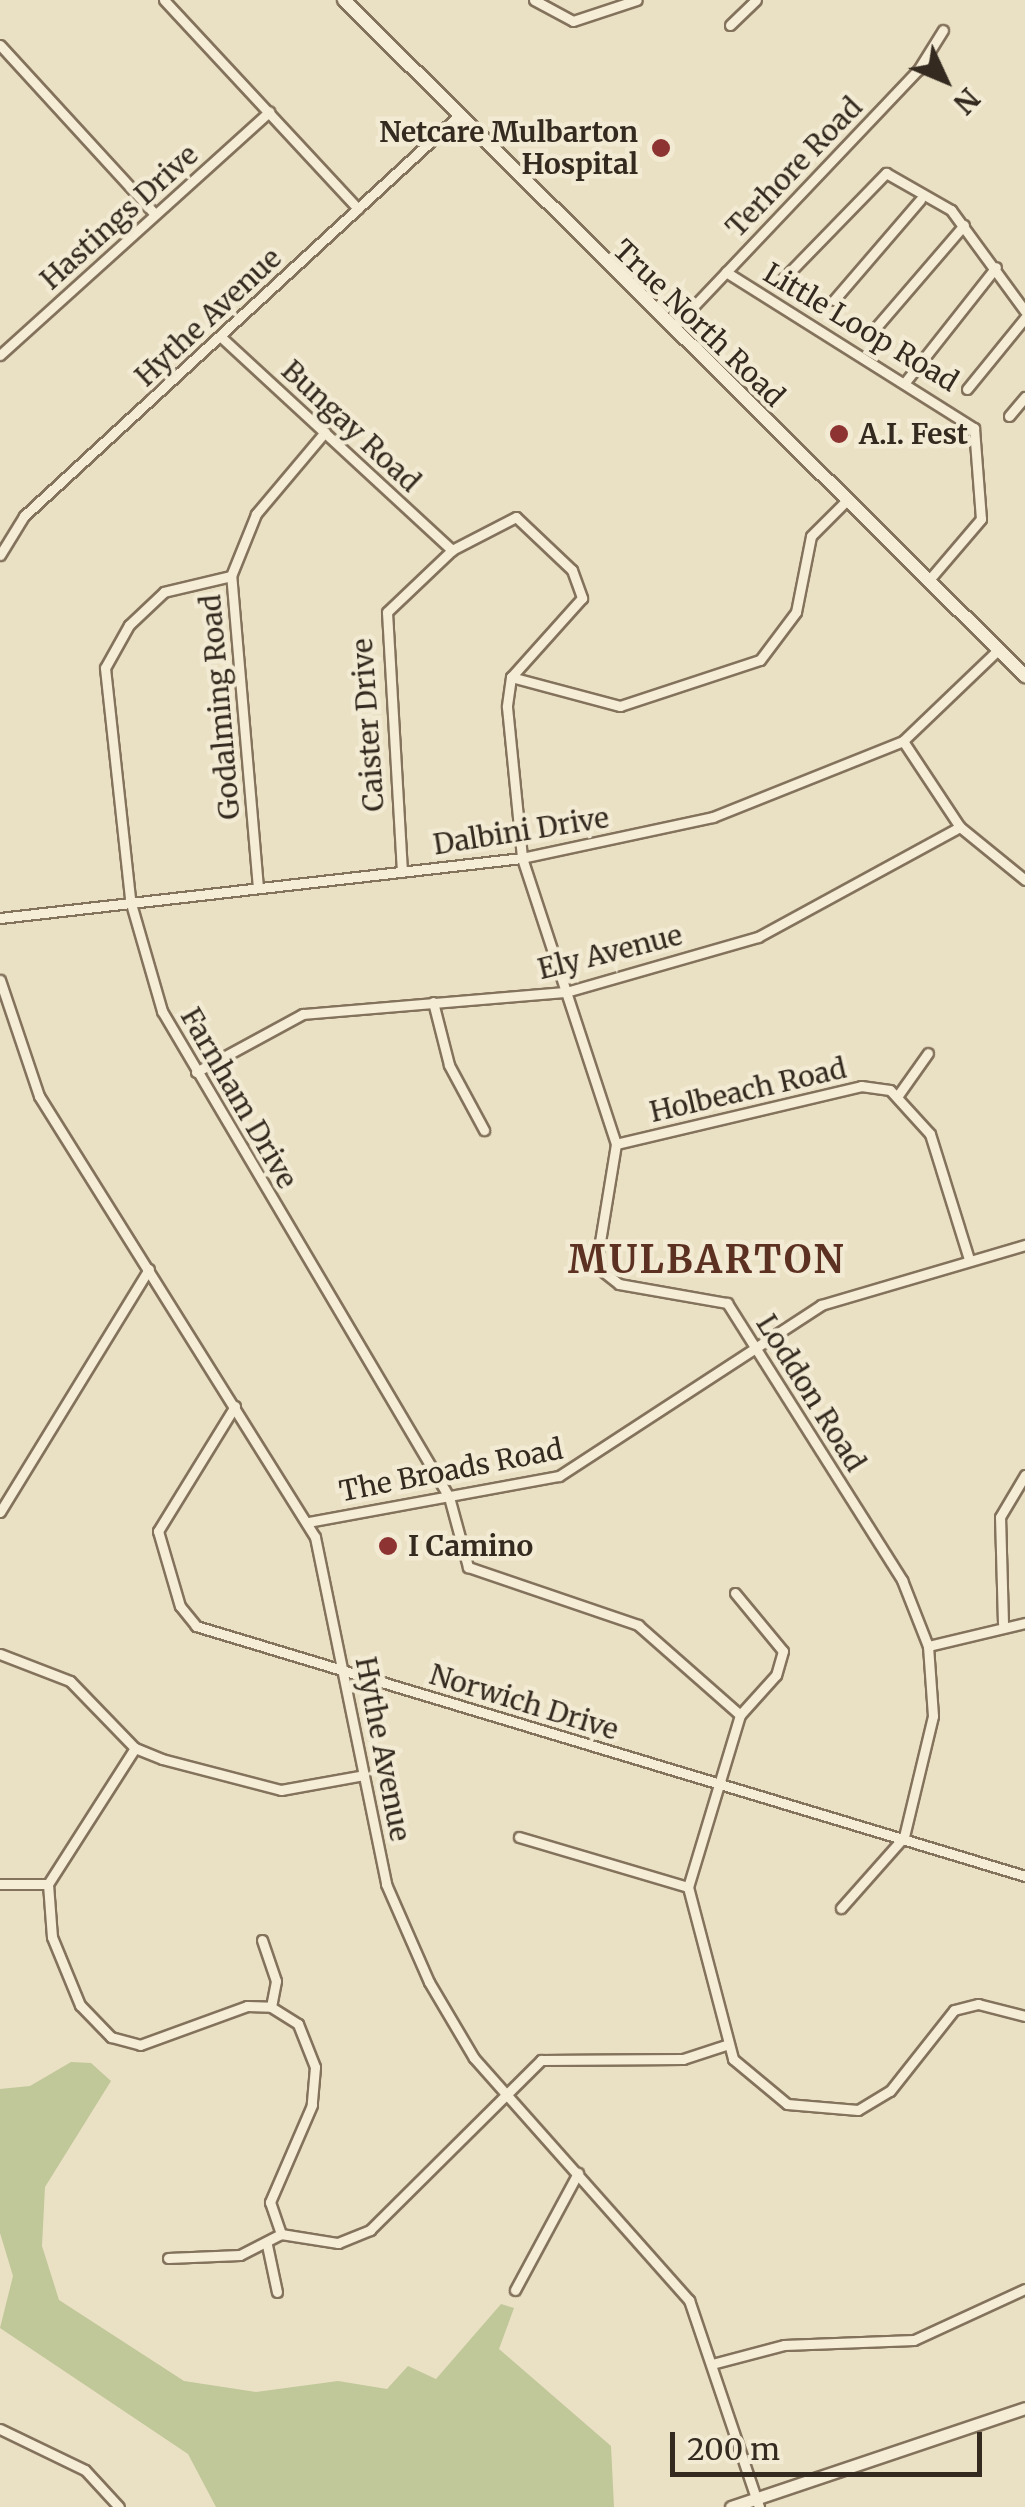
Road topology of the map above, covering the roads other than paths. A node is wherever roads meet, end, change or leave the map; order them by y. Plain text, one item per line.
1 (164, 0) edge
2 (344, 0) edge
3 (534, 0) edge
4 (637, 0) edge
5 (756, 0) edge
6 (730, 25) dead end
7 (943, 30) dead end
8 (0, 45) edge
9 (268, 112) junction
10 (454, 119) junction
11 (920, 200) junction
12 (358, 209) junction
13 (155, 214) junction
14 (964, 225) junction
15 (996, 267) junction
16 (726, 272) junction
17 (781, 281) dead end
18 (834, 300) dead end
19 (1025, 314) edge
20 (671, 330) junction
21 (872, 332) dead end
22 (220, 336) junction
23 (0, 355) edge
24 (906, 381) junction
25 (968, 389) dead end
26 (1025, 396) edge
27 (1009, 416) dead end
28 (325, 432) junction
29 (846, 501) junction
30 (0, 528) edge
31 (10, 534) junction
32 (452, 550) junction
33 (0, 555) edge
34 (232, 576) junction
35 (928, 581) junction
36 (998, 650) junction
37 (511, 676) junction
38 (1025, 676) edge
39 (903, 740) junction
40 (960, 827) junction
41 (522, 858) junction
42 (402, 872) junction
43 (1025, 880) edge
44 (258, 888) junction
45 (130, 900) junction
46 (0, 918) edge
47 (0, 980) edge
48 (566, 992) junction
49 (433, 1002) junction
50 (928, 1053) dead end
51 (196, 1072) junction
52 (899, 1094) junction
53 (484, 1130) dead end
54 (616, 1144) junction
55 (1025, 1245) edge
56 (969, 1260) junction
57 (148, 1269) junction
58 (757, 1348) junction
59 (235, 1406) junction
60 (1025, 1474) edge
61 (4, 1496) edge
62 (449, 1497) junction
63 (0, 1512) edge
64 (308, 1522) junction
65 (735, 1594) dead end
66 (1003, 1622) junction
67 (1025, 1623) edge
68 (928, 1646) junction
69 (0, 1654) edge
70 (346, 1672) junction
71 (740, 1716) junction
72 (135, 1748) junction
73 (364, 1775) junction
74 (718, 1784) junction
75 (519, 1837) dead end
76 (904, 1837) junction
77 (1025, 1876) edge
78 (0, 1884) edge
79 (48, 1884) junction
80 (688, 1887) junction
81 (841, 1908) dead end
82 (262, 1940) dead end
83 (271, 2007) junction
84 (1025, 2016) edge
85 (726, 2045) junction
86 (502, 2091) junction
87 (578, 2173) junction
88 (281, 2234) junction
89 (267, 2245) junction
90 (168, 2258) dead end
91 (515, 2290) dead end
92 (1025, 2290) edge
93 (277, 2292) dead end
94 (712, 2364) junction
95 (1025, 2408) edge
96 (0, 2430) edge
97 (758, 2503) edge
98 (119, 2507) edge
99 (731, 2507) edge

1 - 9 street
2 - 10 main road, True North Road
3 - 4 street
5 - 6 street
7 - 16 street, Terhore Road
8 - 13 street
9 - 12 street
9 - 13 street, Hastings Drive
10 - 12 street, Hythe Avenue
10 - 20 main road, True North Road
11 - 14 street
11 - 17 street
11 - 18 street
12 - 22 street, Hythe Avenue
13 - 23 street, Hastings Drive
14 - 15 street
14 - 21 street
15 - 19 street
15 - 24 street
16 - 20 street, Terhore Road
16 - 24 street, Little Loop Road
19 - 25 street
20 - 29 main road, True North Road
22 - 28 street, Bungay Road
22 - 31 street, Hythe Avenue
24 - 35 street, Little Loop Road
26 - 27 street
28 - 32 street, Bungay Road
28 - 34 street, Godalming Road
29 - 35 main road, True North Road
29 - 37 street
30 - 31 street
31 - 33 street, Hythe Avenue
32 - 37 street, Caister Drive
32 - 42 street, Caister Drive
34 - 44 street, Godalming Road
34 - 45 street, Farnham Drive
35 - 36 main road, True North Road
36 - 38 main road, True North Road
36 - 39 street, Dalbini Drive
37 - 41 street, Loddon Road
39 - 40 street
39 - 41 street, Dalbini Drive
40 - 43 street
40 - 48 street, Ely Avenue
41 - 42 street, Dalbini Drive
41 - 48 street, Loddon Road
42 - 44 street, Dalbini Drive
44 - 45 street, Dalbini Drive
45 - 46 street, Dalbini Drive
45 - 51 street, Farnham Drive
47 - 57 street, Hythe Avenue
48 - 49 street, Ely Avenue
48 - 54 street, Loddon Road
49 - 51 street, Ely Avenue
49 - 53 street
50 - 52 street
51 - 62 street, Farnham Drive
52 - 54 street, Holbeach Road
52 - 56 street
54 - 58 street, Loddon Road
55 - 56 street, The Broads Road
56 - 58 street, The Broads Road
57 - 59 street, Hythe Avenue
57 - 61 street
58 - 62 street, The Broads Road
58 - 68 street, Loddon Road
59 - 64 street, Hythe Avenue
59 - 70 street, Norwich Drive
60 - 66 street
61 - 63 street
62 - 64 street, The Broads Road
62 - 71 street, Farnham Drive
64 - 70 street, Hythe Avenue
65 - 71 street
66 - 67 street
66 - 68 street
68 - 76 street, Loddon Road
69 - 72 street
70 - 73 street, Hythe Avenue
70 - 74 street, Norwich Drive
71 - 74 street
72 - 73 street
72 - 79 street
73 - 86 street, Hythe Avenue
74 - 76 street, Norwich Drive
74 - 80 street
75 - 80 street
76 - 77 street, Norwich Drive
76 - 81 street, Loddon Road
78 - 79 street
79 - 83 street
80 - 85 street
82 - 83 street
83 - 88 street
84 - 85 street
85 - 86 street
86 - 87 street, Hythe Avenue
86 - 88 street
87 - 91 street
87 - 94 street, Hythe Avenue
88 - 89 street
89 - 90 street
89 - 93 street
92 - 94 street
94 - 97 street, Hythe Avenue
95 - 97 street
96 - 98 street
97 - 99 street

